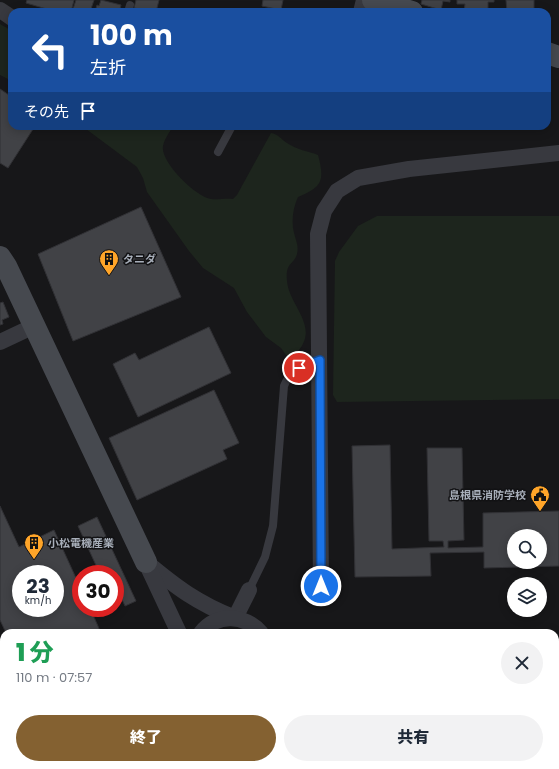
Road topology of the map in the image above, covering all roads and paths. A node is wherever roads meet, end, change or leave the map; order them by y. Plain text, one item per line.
1 (373, 0) edge
2 (399, 8) edge
3 (230, 130) edge
4 (218, 152) dead end
5 (559, 153) edge
6 (0, 257) edge
7 (34, 326) junction
8 (0, 342) edge
9 (320, 360) junction
10 (146, 562) junction
11 (321, 586) dead end
12 (249, 590) joint
13 (234, 618) junction
14 (177, 629) edge
15 (206, 629) edge
16 (256, 629) edge

1 - 2 street
3 - 4 lane
5 - 9 street
6 - 7 street
7 - 8 street
7 - 10 street
9 - 11 street
9 - 12 lane
10 - 13 street
10 - 14 street
12 - 13 street
13 - 15 street
13 - 16 street

